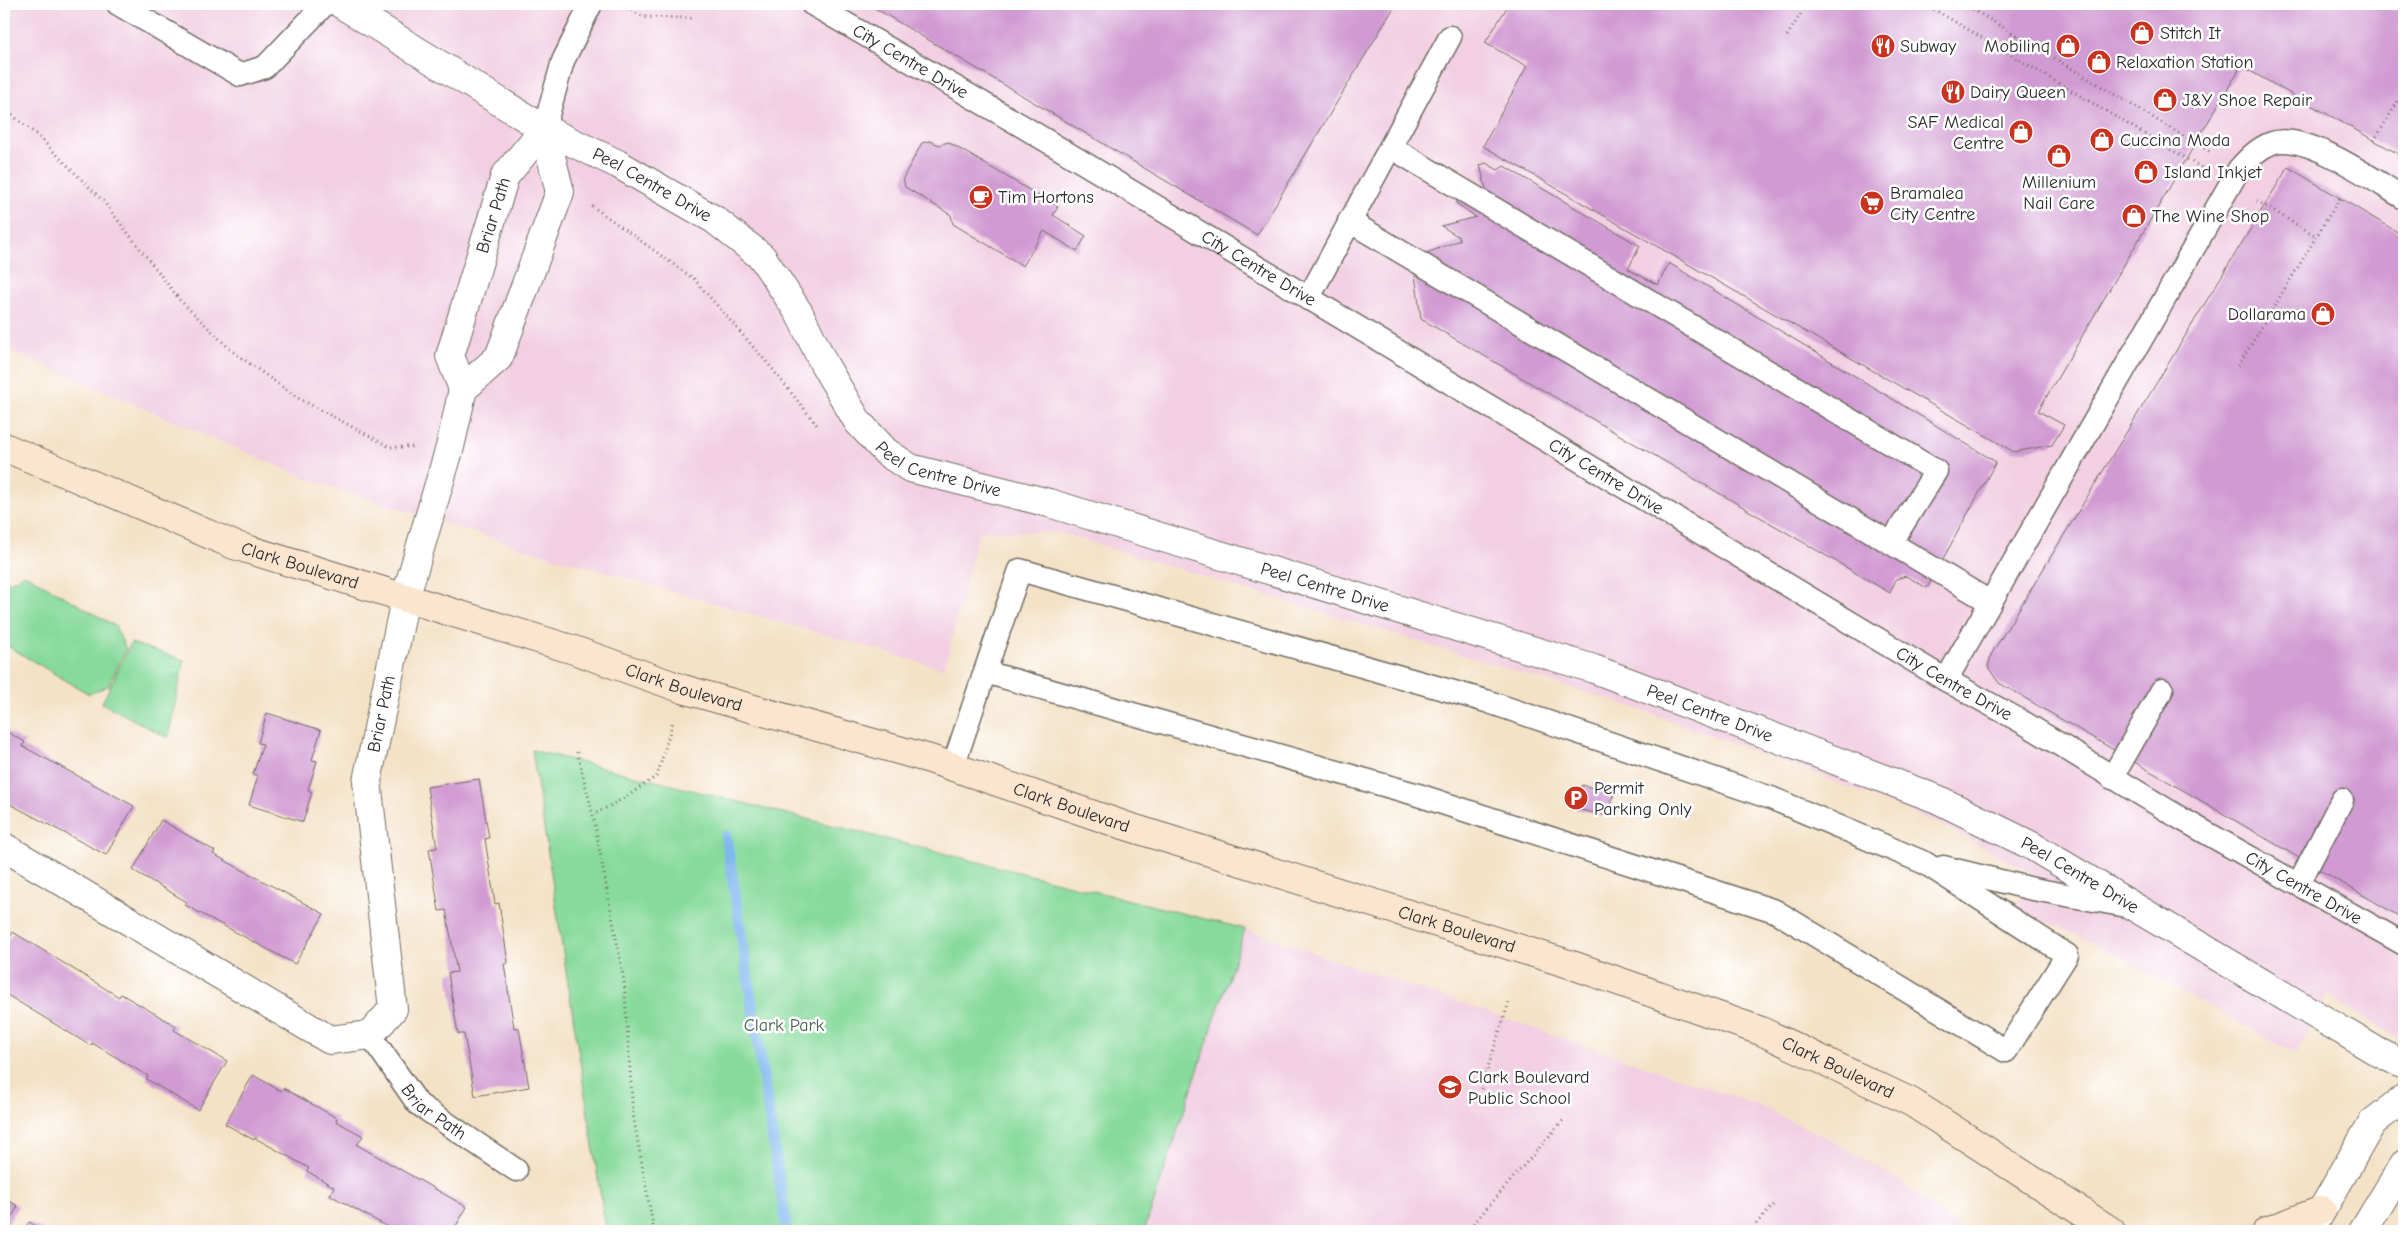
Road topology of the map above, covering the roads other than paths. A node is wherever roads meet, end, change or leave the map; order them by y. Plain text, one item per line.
1 (118, 4) edge
2 (325, 4) edge
3 (341, 4) edge
4 (591, 4) edge
5 (812, 4) edge
6 (1450, 38) dead end
7 (544, 129) junction
8 (1392, 148) junction
9 (2404, 198) edge
10 (1349, 221) junction
11 (1308, 299) junction
12 (462, 389) junction
13 (4, 447) edge
14 (1891, 543) junction
15 (405, 599) junction
16 (1990, 602) junction
17 (985, 672) junction
18 (1946, 680) junction
19 (2162, 690) dead end
20 (953, 767) junction
21 (2112, 778) junction
22 (2342, 800) dead end
23 (4, 847) edge
24 (1925, 863) junction
25 (2299, 883) junction
26 (2135, 907) junction
27 (2404, 944) edge
28 (370, 1035) junction
29 (2404, 1065) edge
30 (2404, 1098) edge
31 (2404, 1164) edge
32 (516, 1170) dead end
33 (2316, 1221) edge
34 (2111, 1231) edge
35 (2267, 1231) edge
36 (2363, 1231) edge

1 - 2 lane
3 - 7 street, Peel Centre Drive
4 - 7 lane
5 - 11 lane, City Centre Drive
6 - 8 lane
7 - 12 street, Briar Path
7 - 12 street
7 - 26 street, Peel Centre Drive
8 - 10 lane
8 - 14 lane
9 - 16 lane
10 - 11 lane
10 - 14 lane
11 - 18 lane, City Centre Drive
12 - 15 street, Briar Path
13 - 15 street, Clark Boulevard
14 - 16 lane
15 - 20 street, Clark Boulevard
15 - 28 street, Briar Path
16 - 18 lane
17 - 20 lane
17 - 24 lane
17 - 24 lane
18 - 21 lane, City Centre Drive
19 - 21 lane
20 - 34 street, Clark Boulevard
21 - 25 lane, City Centre Drive
22 - 25 lane
23 - 28 street
24 - 26 lane
25 - 27 lane, City Centre Drive
26 - 29 street, Peel Centre Drive
28 - 32 lane, Briar Path
30 - 33 street
31 - 36 street
33 - 35 street

